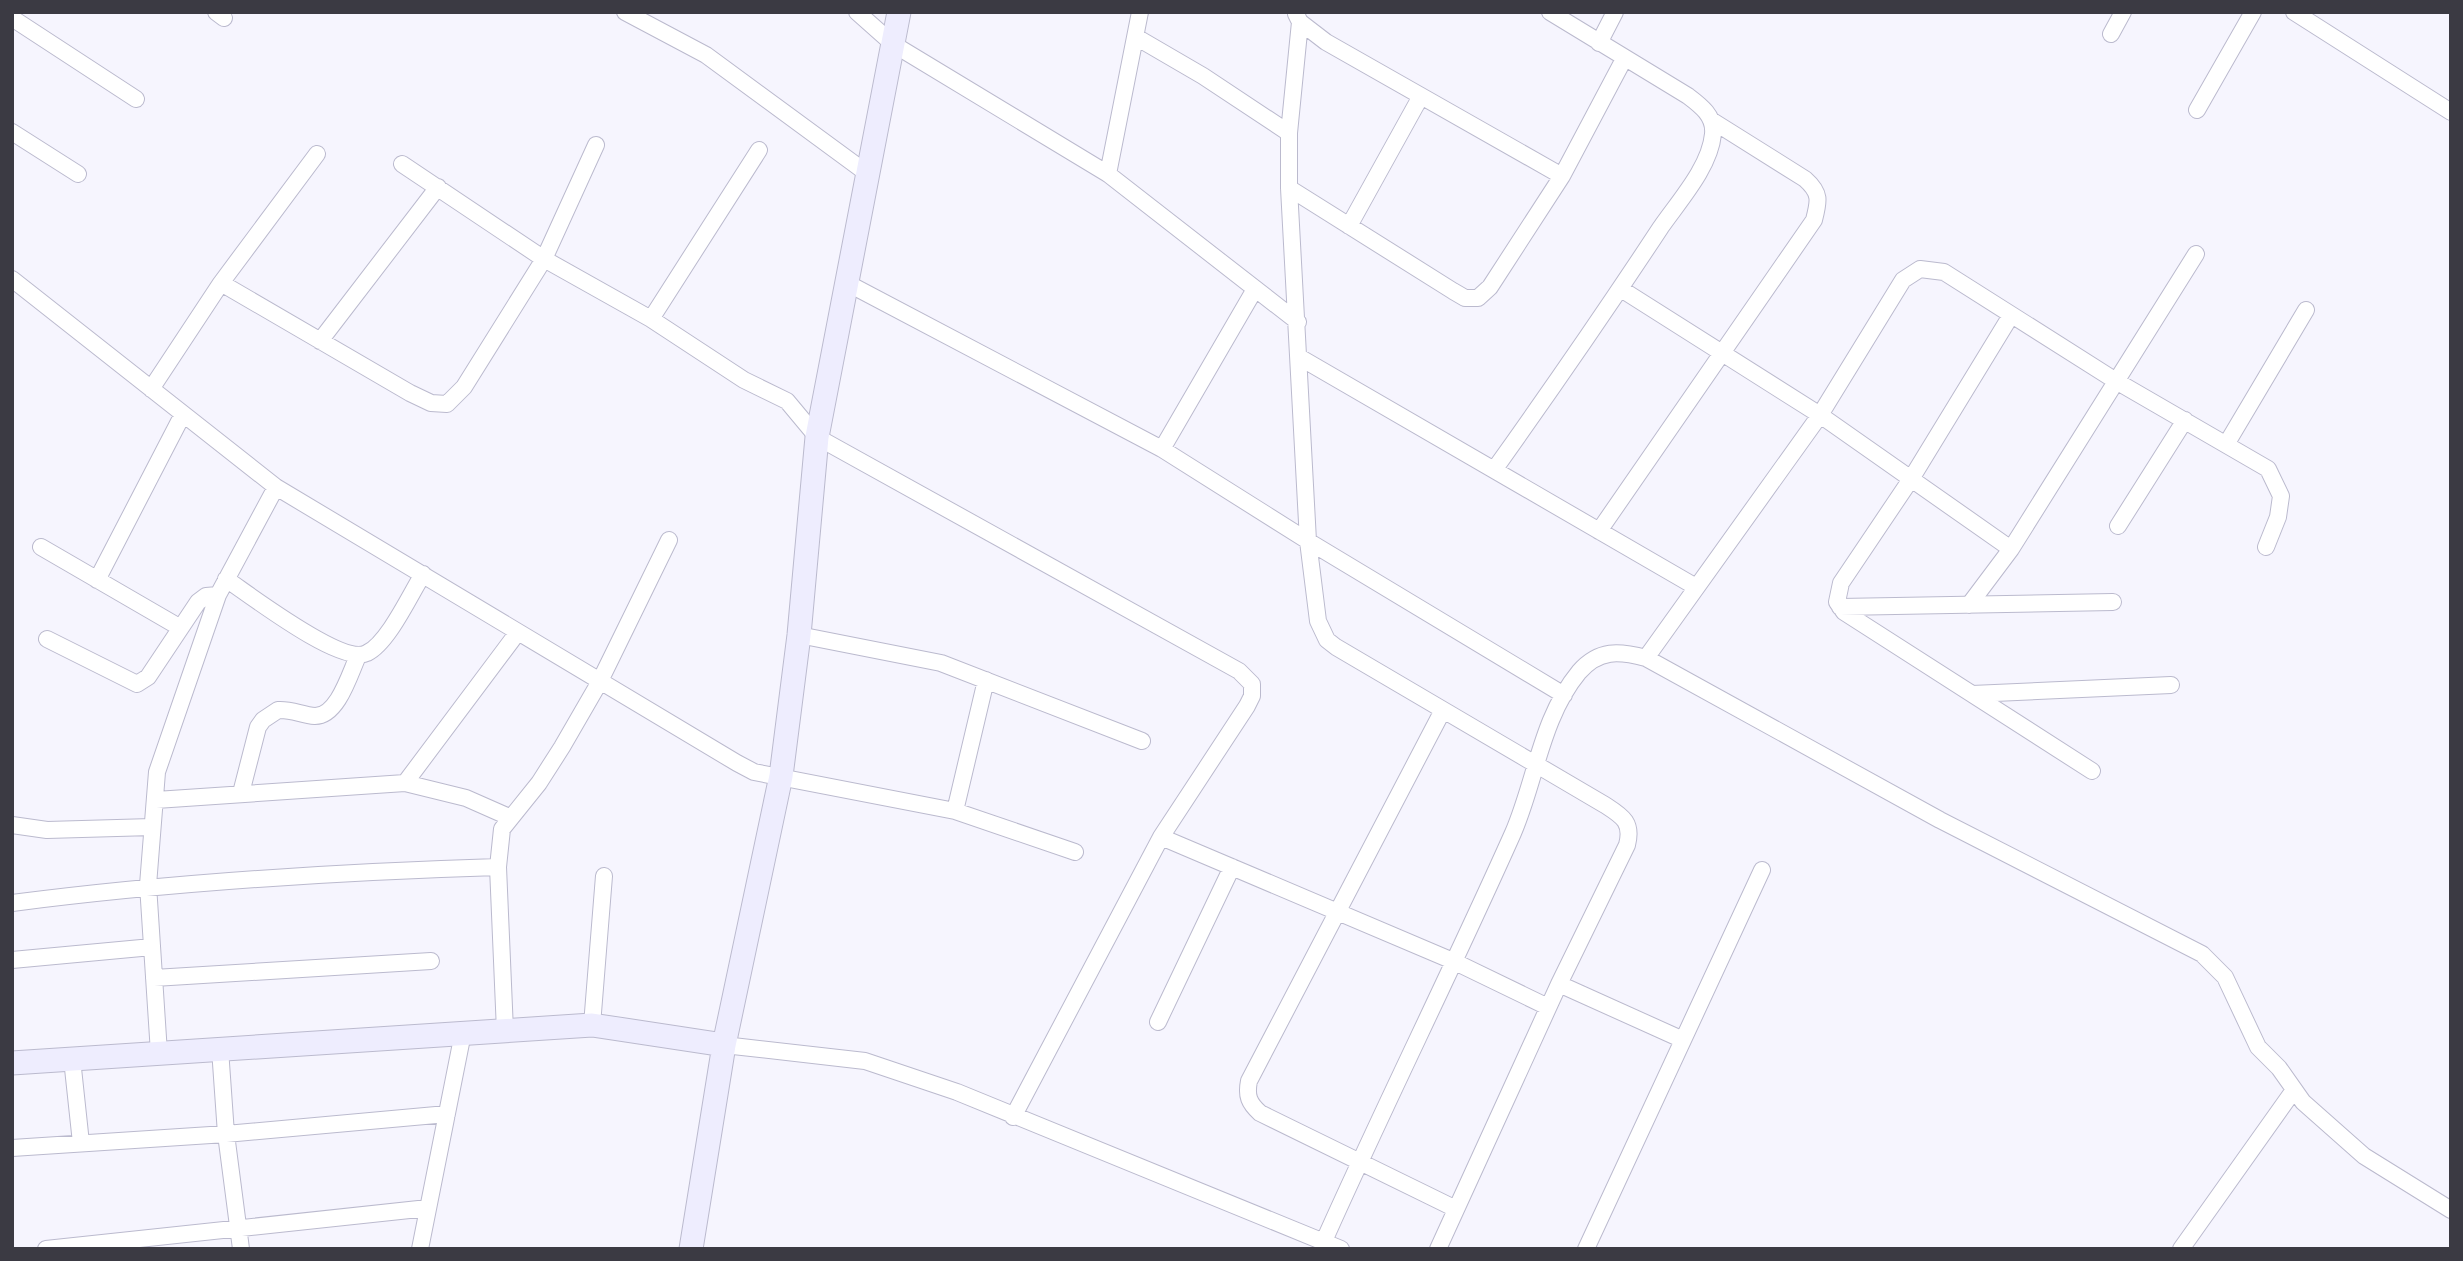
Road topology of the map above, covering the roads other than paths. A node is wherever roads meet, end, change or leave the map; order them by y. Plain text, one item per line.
1 (625, 12) edge
2 (857, 12) edge
3 (899, 12) edge
4 (1140, 12) edge
5 (1550, 12) edge
6 (1615, 12) edge
7 (2123, 12) edge
8 (2253, 12) edge
9 (2294, 12) edge
10 (1297, 17) edge
11 (12, 18) edge
12 (2111, 34) dead end
13 (1136, 37) junction
14 (1599, 43) junction
15 (893, 44) junction
16 (1624, 59) junction
17 (1422, 96) junction
18 (135, 99) dead end
19 (2197, 110) dead end
20 (2451, 112) edge
21 (1711, 120) junction
22 (12, 132) edge
23 (1289, 133) junction
24 (596, 145) dead end
25 (759, 149) dead end
26 (317, 154) dead end
27 (402, 164) dead end
28 (78, 174) dead end
29 (868, 174) junction
30 (1108, 174) junction
31 (1562, 176) junction
32 (438, 187) junction
33 (1289, 188) junction
34 (1349, 226) junction
35 (2196, 254) dead end
36 (544, 259) junction
37 (12, 279) edge
38 (221, 283) junction
39 (847, 283) junction
40 (1255, 289) junction
41 (1621, 289) junction
42 (2306, 310) dead end
43 (2010, 317) junction
44 (651, 318) junction
45 (1298, 322) junction
46 (320, 341) junction
47 (1722, 353) junction
48 (1299, 357) junction
49 (2116, 382) junction
50 (151, 389) junction
51 (183, 414) junction
52 (1820, 415) junction
53 (2185, 420) junction
54 (817, 437) junction
55 (2227, 443) junction
56 (1162, 449) junction
57 (1494, 470) junction
58 (1911, 479) junction
59 (276, 486) junction
60 (2118, 526) dead end
61 (1599, 531) junction
62 (669, 540) dead end
63 (1308, 541) junction
64 (41, 547) dead end
65 (2266, 547) dead end
66 (2011, 550) junction
67 (423, 574) junction
68 (226, 579) junction
69 (97, 580) junction
70 (1696, 587) junction
71 (218, 595) junction
72 (2113, 603) dead end
73 (1969, 605) junction
74 (1840, 607) junction
75 (179, 627) junction
76 (518, 632) junction
77 (799, 635) junction
78 (47, 639) dead end
79 (358, 656) junction
80 (1646, 658) junction
81 (986, 680) junction
82 (599, 683) junction
83 (2171, 685) dead end
84 (1564, 695) junction
85 (1972, 695) junction
86 (1443, 710) junction
87 (1142, 741) dead end
88 (1536, 765) junction
89 (2092, 771) dead end
90 (781, 776) junction
91 (405, 783) junction
92 (241, 793) junction
93 (156, 800) junction
94 (955, 811) junction
95 (509, 817) junction
96 (12, 825) edge
97 (152, 827) junction
98 (1161, 837) junction
99 (1075, 852) dead end
100 (498, 867) junction
101 (1232, 867) junction
102 (1762, 870) dead end
103 (604, 876) dead end
104 (148, 885) junction
105 (12, 903) edge
106 (1336, 911) junction
107 (152, 947) junction
108 (12, 960) edge
109 (431, 961) dead end
110 (1453, 961) junction
111 (154, 978) junction
112 (1559, 984) junction
113 (1548, 1007) junction
114 (1158, 1022) dead end
115 (592, 1025) junction
116 (505, 1031) junction
117 (463, 1033) junction
118 (1681, 1039) junction
119 (724, 1045) junction
120 (220, 1049) junction
121 (159, 1053) junction
122 (72, 1059) junction
123 (12, 1063) edge
124 (2294, 1090) junction
125 (447, 1114) junction
126 (1013, 1117) junction
127 (226, 1134) junction
128 (81, 1143) junction
129 (12, 1148) edge
130 (1359, 1162) junction
131 (428, 1208) junction
132 (1456, 1209) junction
133 (2451, 1210) edge
134 (238, 1227) junction
135 (1324, 1241) junction
136 (46, 1249) edge
137 (241, 1249) edge
138 (420, 1249) edge
139 (691, 1249) edge
140 (1341, 1249) edge
141 (1438, 1249) edge
142 (1586, 1249) edge
143 (2180, 1249) edge

1 - 29 street
2 - 15 street
3 - 15 street
4 - 13 street
5 - 14 street
6 - 14 street
7 - 12 street
8 - 19 street
9 - 20 street
10 - 17 street
10 - 23 street
11 - 18 street
13 - 23 street
13 - 30 street
14 - 16 street
15 - 29 street
15 - 30 street
16 - 21 street
16 - 31 street
17 - 31 street
17 - 34 street
21 - 41 street
21 - 47 street
22 - 28 street
23 - 33 street
24 - 36 street
25 - 44 street
26 - 38 street
27 - 32 street
29 - 39 street
30 - 40 street
31 - 34 street
32 - 36 street
32 - 46 street
33 - 34 street
33 - 45 street
35 - 49 street
36 - 44 street
36 - 46 street
37 - 50 street
38 - 46 street
38 - 50 street
39 - 54 street
39 - 56 street
40 - 45 street
40 - 56 street
41 - 47 street
41 - 57 street
42 - 55 street
43 - 49 street
43 - 52 street
43 - 58 street
44 - 54 street
45 - 48 street
47 - 52 street
47 - 61 street
48 - 57 street
48 - 63 street
49 - 53 street
49 - 66 street
50 - 51 street
51 - 59 street
51 - 69 street
52 - 58 street
52 - 70 street
53 - 55 street
53 - 60 street
54 - 77 street
54 - 98 street
55 - 65 street
56 - 63 street
57 - 61 street
58 - 66 street
58 - 74 street
59 - 67 street
59 - 68 street
61 - 70 street
62 - 82 street
63 - 84 street
63 - 86 street
64 - 69 street
66 - 73 street
67 - 76 street
67 - 79 street
68 - 71 street
68 - 79 street
69 - 75 street
70 - 80 street
71 - 75 street
71 - 93 street
72 - 73 street
73 - 74 street
74 - 85 street
75 - 78 street
76 - 82 street
76 - 91 street
77 - 81 street
77 - 90 street
79 - 92 street
80 - 84 street
80 - 124 street
81 - 87 street
81 - 94 street
82 - 90 street
82 - 95 street
83 - 85 street
84 - 88 street
85 - 89 street
86 - 88 street
86 - 106 street
88 - 110 street
88 - 112 street
90 - 94 street
90 - 119 street
91 - 92 street
91 - 95 street
92 - 93 street
93 - 97 street
94 - 99 street
95 - 100 street
96 - 97 street
97 - 104 street
98 - 101 street
98 - 126 street
100 - 104 street
100 - 116 street
101 - 106 street
101 - 114 street
102 - 118 street
103 - 115 street
104 - 105 street
104 - 107 street
106 - 110 street
106 - 130 street
107 - 108 street
107 - 111 street
109 - 111 street
110 - 113 street
110 - 130 street
111 - 121 street
112 - 113 street
112 - 118 street
113 - 132 street
115 - 116 street
115 - 119 street
116 - 117 street
117 - 120 street
117 - 125 street
118 - 142 street
119 - 126 street
119 - 139 street
120 - 121 street
120 - 127 street
121 - 122 street
122 - 123 street
122 - 128 street
124 - 133 street
124 - 143 street
125 - 127 street
125 - 131 street
126 - 135 street
127 - 128 street
127 - 134 street
128 - 129 street
130 - 132 street
130 - 135 street
131 - 134 street
131 - 138 street
132 - 141 street
134 - 136 street
134 - 137 street
135 - 140 street

